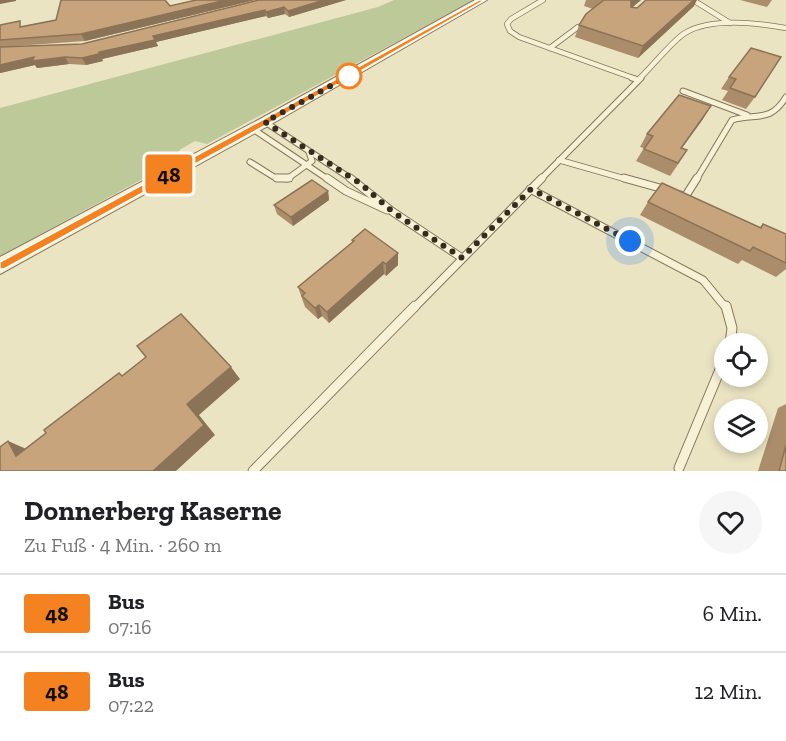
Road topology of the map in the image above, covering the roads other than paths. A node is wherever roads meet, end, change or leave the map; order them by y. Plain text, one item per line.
1 (482, 0) edge
2 (543, 0) edge
3 (693, 0) edge
4 (706, 2) dead end
5 (699, 3) junction
6 (730, 23) junction
7 (578, 27) edge
8 (786, 28) edge
9 (550, 48) junction
10 (639, 80) junction
11 (683, 91) dead end
12 (786, 97) edge
13 (753, 117) junction
14 (259, 126) junction
15 (309, 152) junction
16 (559, 160) junction
17 (250, 162) dead end
18 (308, 166) junction
19 (531, 189) junction
20 (685, 197) junction
21 (695, 202) edge
22 (393, 212) junction
23 (462, 258) junction
24 (0, 266) edge
25 (731, 333) edge
26 (714, 385) edge
27 (264, 467) edge
28 (680, 468) dead end
29 (253, 471) edge

1 - 14 street
2 - 9 lane
3 - 5 lane
4 - 5 lane
5 - 6 lane
6 - 8 lane
6 - 10 lane
7 - 9 lane
9 - 10 lane
10 - 16 lane
11 - 13 lane
12 - 13 lane
13 - 20 lane
14 - 15 lane
14 - 18 lane
14 - 24 street
15 - 18 lane
15 - 22 lane
16 - 19 lane
16 - 20 lane
17 - 18 lane
18 - 22 lane
19 - 23 lane
19 - 25 lane
20 - 21 lane
22 - 23 lane
23 - 27 lane
26 - 28 lane
27 - 29 lane

